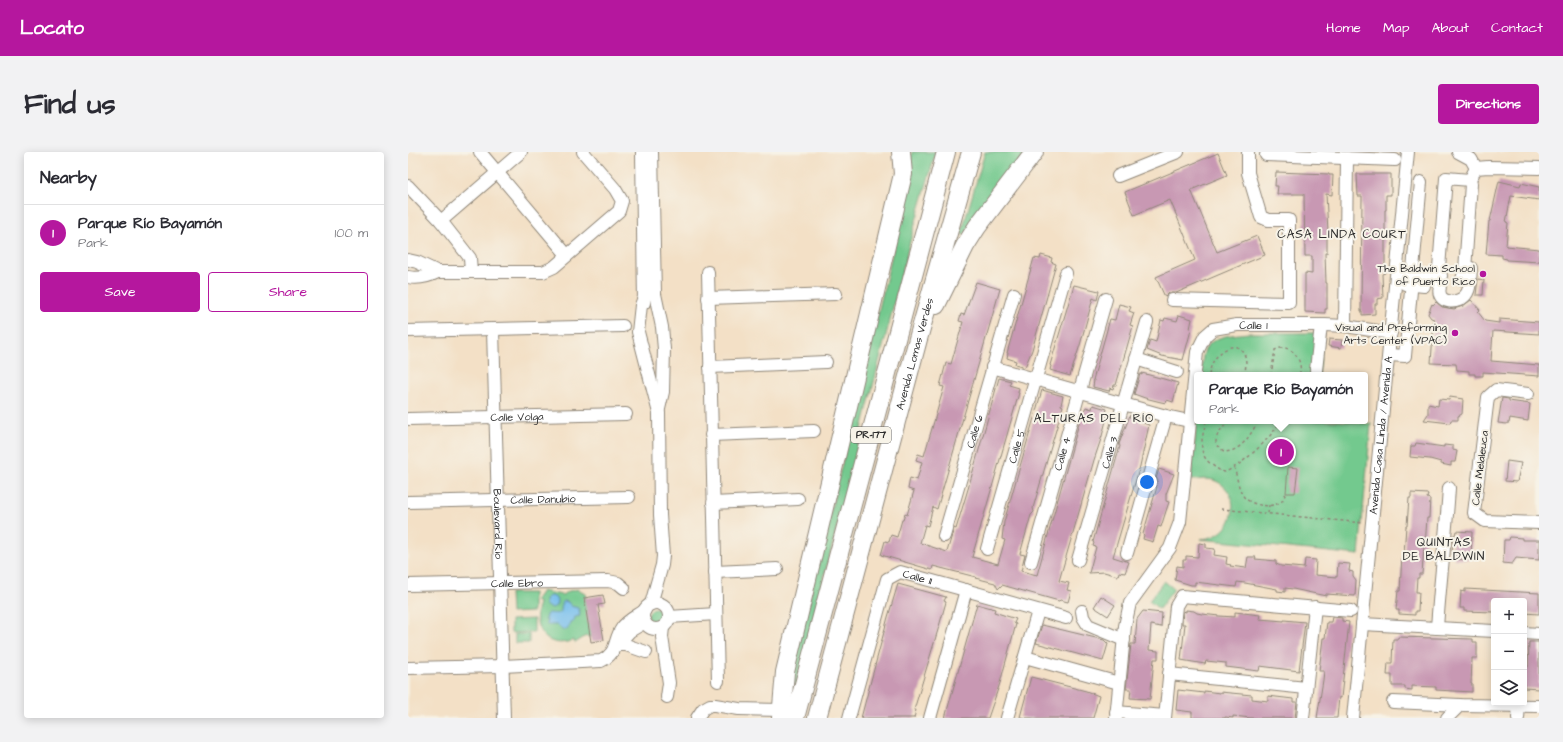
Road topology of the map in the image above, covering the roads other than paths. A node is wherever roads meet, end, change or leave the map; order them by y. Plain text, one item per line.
1 (480, 152) edge
2 (521, 152) edge
3 (583, 152) edge
4 (642, 152) edge
5 (652, 152) edge
6 (901, 152) edge
7 (906, 152) edge
8 (946, 152) edge
9 (971, 152) edge
10 (1178, 152) edge
11 (1248, 152) edge
12 (1408, 152) edge
13 (1458, 152) edge
14 (1035, 153) edge
15 (1266, 155) dead end
16 (1347, 158) junction
17 (1395, 160) dead end
18 (1476, 168) junction
19 (1539, 168) edge
20 (498, 172) junction
21 (903, 174) junction
22 (1118, 176) dead end
23 (1470, 180) junction
24 (1421, 182) dead end
25 (408, 186) edge
26 (441, 221) junction
27 (1467, 242) junction
28 (567, 255) junction
29 (408, 260) edge
30 (408, 271) edge
31 (471, 272) junction
32 (708, 272) dead end
33 (436, 273) junction
34 (1066, 273) dead end
35 (408, 277) edge
36 (1397, 278) junction
37 (1462, 279) junction
38 (1412, 280) junction
39 (1435, 283) junction
40 (645, 294) junction
41 (836, 294) dead end
42 (1014, 294) dead end
43 (708, 298) junction
44 (1106, 299) dead end
45 (1172, 300) dead end
46 (1147, 322) dead end
47 (1321, 325) junction
48 (623, 326) dead end
49 (1346, 326) junction
50 (493, 330) junction
51 (408, 331) edge
52 (1391, 333) junction
53 (918, 339) junction
54 (664, 346) junction
55 (646, 351) junction
56 (1389, 355) junction
57 (1136, 359) junction
58 (826, 362) dead end
59 (710, 367) junction
60 (992, 367) junction
61 (1316, 370) dead end
62 (1177, 372) dead end
63 (1195, 372) edge
64 (1194, 378) edge
65 (1036, 379) junction
66 (650, 380) junction
67 (1079, 392) junction
68 (1528, 394) dead end
69 (1123, 404) junction
70 (659, 413) junction
71 (626, 414) dead end
72 (1166, 416) junction
73 (495, 417) junction
74 (408, 419) edge
75 (1189, 421) junction
76 (814, 431) dead end
77 (711, 435) junction
78 (1449, 488) dead end
79 (629, 497) dead end
80 (798, 499) dead end
81 (498, 500) junction
82 (408, 502) edge
83 (713, 503) junction
84 (1539, 524) edge
85 (944, 536) dead end
86 (987, 549) dead end
87 (1127, 553) dead end
88 (1078, 560) dead end
89 (1031, 562) dead end
90 (777, 569) dead end
91 (715, 572) junction
92 (500, 583) junction
93 (408, 585) edge
94 (624, 588) dead end
95 (966, 590) junction
96 (653, 606) junction
97 (1315, 607) junction
98 (1038, 611) junction
99 (1082, 611) dead end
100 (1351, 611) dead end
101 (716, 614) junction
102 (1066, 618) dead end
103 (657, 624) junction
104 (1362, 624) junction
105 (1437, 628) junction
106 (621, 630) junction
107 (1491, 631) edge
108 (1527, 633) edge
109 (1539, 634) edge
110 (1124, 640) junction
111 (616, 645) junction
112 (646, 652) dead end
113 (1025, 657) junction
114 (607, 658) junction
115 (502, 666) junction
116 (408, 668) edge
117 (1169, 674) junction
118 (718, 681) dead end
119 (1119, 683) junction
120 (1306, 688) junction
121 (667, 697) dead end
122 (1393, 702) dead end
123 (1460, 705) junction
124 (1539, 706) edge
125 (1518, 712) edge
126 (786, 715) edge
127 (1116, 715) edge
128 (1165, 717) edge
129 (504, 718) edge
130 (697, 718) edge
131 (817, 718) edge
132 (849, 718) edge
133 (930, 718) edge
134 (1007, 718) edge
135 (1303, 718) edge
136 (1353, 718) edge
137 (1447, 718) edge

1 - 20 street
2 - 20 street
3 - 28 street
4 - 40 street
5 - 54 street
6 - 21 highway
7 - 21 highway
8 - 126 highway, Avenida Lomas Verdes / PR-177
9 - 53 highway, Avenida Lomas Verdes / PR-177
10 - 22 street
11 - 45 street
12 - 36 street, Avenida Casa Linda / Avenida A
13 - 18 street
14 - 53 highway
15 - 16 street
16 - 17 street
16 - 49 street
18 - 19 street
18 - 23 street
20 - 26 street
20 - 28 street
21 - 126 highway
23 - 27 street
23 - 39 street
24 - 38 street
25 - 26 street
26 - 31 street
27 - 37 street
27 - 39 street
28 - 31 street
29 - 33 street
30 - 33 street
31 - 33 street
32 - 43 street
33 - 35 street
34 - 65 street, Calle 5
36 - 38 street
36 - 52 street, Avenida Casa Linda / Avenida A
37 - 39 street
37 - 39 street
38 - 39 street
38 - 56 street
40 - 55 street
40 - 66 street
41 - 43 street
42 - 60 street, Calle 6
43 - 59 street
44 - 67 street, Calle 4
46 - 57 street, Calle 3
47 - 49 street, Calle 1
47 - 61 street
47 - 63 street, Calle 1
48 - 50 street
49 - 52 street, Calle 1
50 - 51 street
50 - 73 street, Boulevard Río
52 - 56 street, Avenida Casa Linda / Avenida A
53 - 131 highway, Avenida Lomas Verdes / PR-177
54 - 55 street
54 - 70 street
55 - 66 street
56 - 104 street, Avenida Casa Linda / Avenida A
57 - 62 street
57 - 69 street, Calle 3
58 - 59 street
59 - 77 street
60 - 65 street
60 - 85 street, Calle 6
64 - 75 street, Calle 1
65 - 67 street
65 - 86 street, Calle 5
66 - 70 street
67 - 69 street
67 - 89 street, Calle 4
68 - 84 street, Calle Melaleuca
69 - 72 street
69 - 88 street, Calle 3
70 - 96 street
71 - 73 street, Calle Volga
72 - 75 street
72 - 87 street
73 - 74 street, Calle Volga
73 - 81 street, Boulevard Río
75 - 110 street, Calle 1
76 - 77 street
77 - 83 street
78 - 105 street
79 - 81 street, Calle Danubio
80 - 83 street
81 - 82 street, Calle Danubio
81 - 92 street, Boulevard Río
83 - 91 street
90 - 91 street
91 - 101 street
92 - 93 street, Calle Ebro
92 - 94 street, Calle Ebro
92 - 115 street, Boulevard Río
95 - 98 street, Calle 11
95 - 132 street, Calle 11
95 - 133 street
96 - 103 street
96 - 103 street
96 - 106 street
97 - 100 street
97 - 117 street
97 - 120 street
98 - 102 street, Calle 11
98 - 113 street
99 - 110 street
101 - 103 street
101 - 118 street
103 - 111 street
103 - 121 street
104 - 105 street
104 - 136 street, Avenida Casa Linda / Avenida A
105 - 107 street
106 - 111 street
106 - 114 street
108 - 109 street
110 - 119 street, Calle 1
111 - 112 street
111 - 114 street
113 - 119 street
113 - 134 street
114 - 115 street
115 - 116 street
115 - 129 street, Boulevard Río
117 - 120 street
117 - 128 street
119 - 127 street, Calle 1
120 - 135 street
122 - 123 street
123 - 125 street
123 - 137 street
124 - 125 street
126 - 130 street
127 - 128 street

